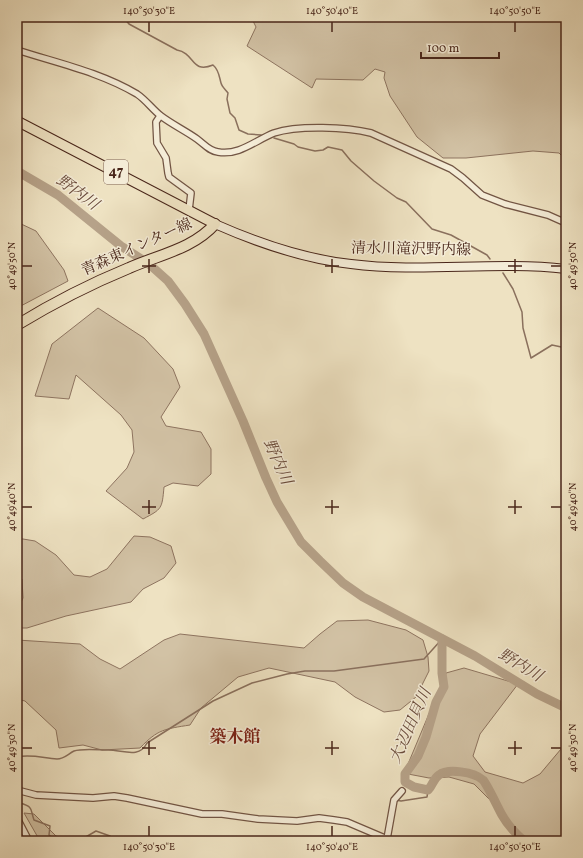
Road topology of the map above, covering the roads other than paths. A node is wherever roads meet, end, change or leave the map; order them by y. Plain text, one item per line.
1 (17, 50) edge
2 (160, 116) junction
3 (17, 121) edge
4 (189, 210) junction
5 (214, 224) junction
6 (566, 224) edge
7 (566, 269) edge
8 (17, 325) edge
9 (17, 790) edge
10 (402, 791) dead end
11 (17, 818) edge
12 (387, 840) edge
13 (29, 841) edge

1 - 2 street
2 - 4 street
2 - 6 street
3 - 4 main road, 青森東インター線 / 47
4 - 5 main road, 青森東インター線 / 47
5 - 7 main road, 清水川滝沢野内線
5 - 8 highway, 青森東インター線
9 - 12 street
10 - 12 street
11 - 13 street

